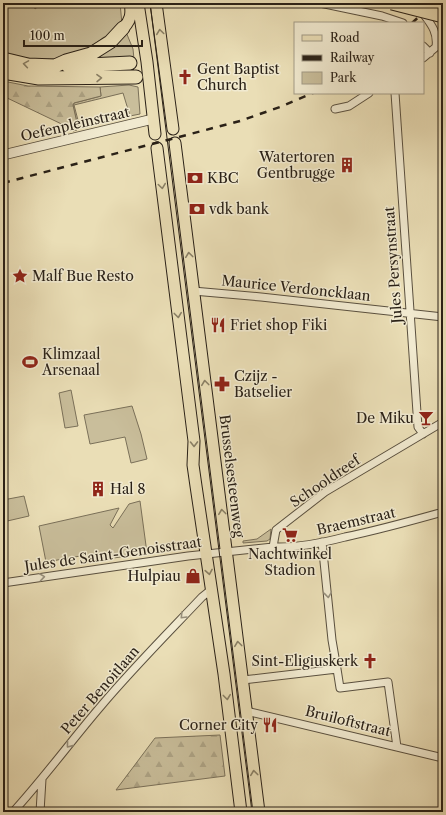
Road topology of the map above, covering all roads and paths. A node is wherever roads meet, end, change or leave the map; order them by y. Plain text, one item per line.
1 (130, 3) edge
2 (138, 3) edge
3 (156, 3) edge
4 (320, 3) edge
5 (392, 3) edge
6 (414, 3) edge
7 (443, 16) edge
8 (400, 22) edge
9 (123, 28) joint
10 (424, 47) edge
11 (440, 48) edge
12 (430, 52) junction
13 (424, 57) edge
14 (3, 59) edge
15 (164, 61) junction
16 (147, 62) junction
17 (130, 63) joint
18 (55, 66) junction
19 (3, 72) edge
20 (142, 77) junction
21 (367, 94) edge
22 (395, 94) edge
23 (335, 109) dead end
24 (153, 119) junction
25 (173, 129) dead end
26 (155, 134) dead end
27 (175, 143) dead end
28 (157, 148) dead end
29 (3, 155) edge
30 (194, 291) junction
31 (409, 313) junction
32 (443, 317) edge
33 (443, 422) edge
34 (423, 434) junction
35 (443, 512) edge
36 (322, 542) junction
37 (273, 547) junction
38 (227, 551) junction
39 (205, 554) junction
40 (3, 583) edge
41 (212, 589) junction
42 (337, 669) junction
43 (243, 680) junction
44 (246, 711) junction
45 (397, 747) junction
46 (443, 758) edge
47 (42, 779) junction
48 (13, 812) edge
49 (40, 812) edge
50 (241, 812) edge
51 (259, 812) edge

1 - 9 main road
2 - 16 main road
15 -> 3 main road
4 - 8 street
5 - 7 highway, bridge
6 - 11 street
9 - 18 highway
10 - 12 street
11 - 12 street
12 - 13 street
18 -> 14 highway
15 - 16 main road
15 - 20 main road
15 - 25 main road
16 - 17 main road
16 - 20 main road
17 - 18 highway
19 -> 20 highway
20 - 24 main road
21 - 23 street
22 - 31 street, Jules Persynstraat
24 - 26 main road
24 - 29 street, Oefenpleinstraat
30 -> 27 main road, Brusselsesteenweg
28 -> 39 main road
30 - 31 street, Maurice Verdoncklaan
38 -> 30 main road, Brusselsesteenweg
31 - 32 street, Maurice Verdoncklaan
31 - 34 street, Jules Persynstraat
33 - 34 street, Schooldreef
34 - 37 street, Schooldreef
35 - 36 street, Braemstraat
36 - 37 street, Braemstraat
36 -> 42 street
37 - 38 street
38 - 39 street, Jules de Saint-Genoisstraat
43 -> 38 main road, Brusselsesteenweg
40 -> 39 street, Jules de Saint-Genoisstraat
39 -> 41 main road
41 -> 47 street, Peter Benoitlaan
41 -> 50 main road
42 - 43 street
42 - 45 street
43 - 44 main road, Brusselsesteenweg
44 - 45 street, Bruiloftstraat
51 -> 44 main road, Brusselsesteenweg
45 - 46 street, Bruiloftstraat
47 - 48 street, Peter Benoitlaan
47 - 49 street

